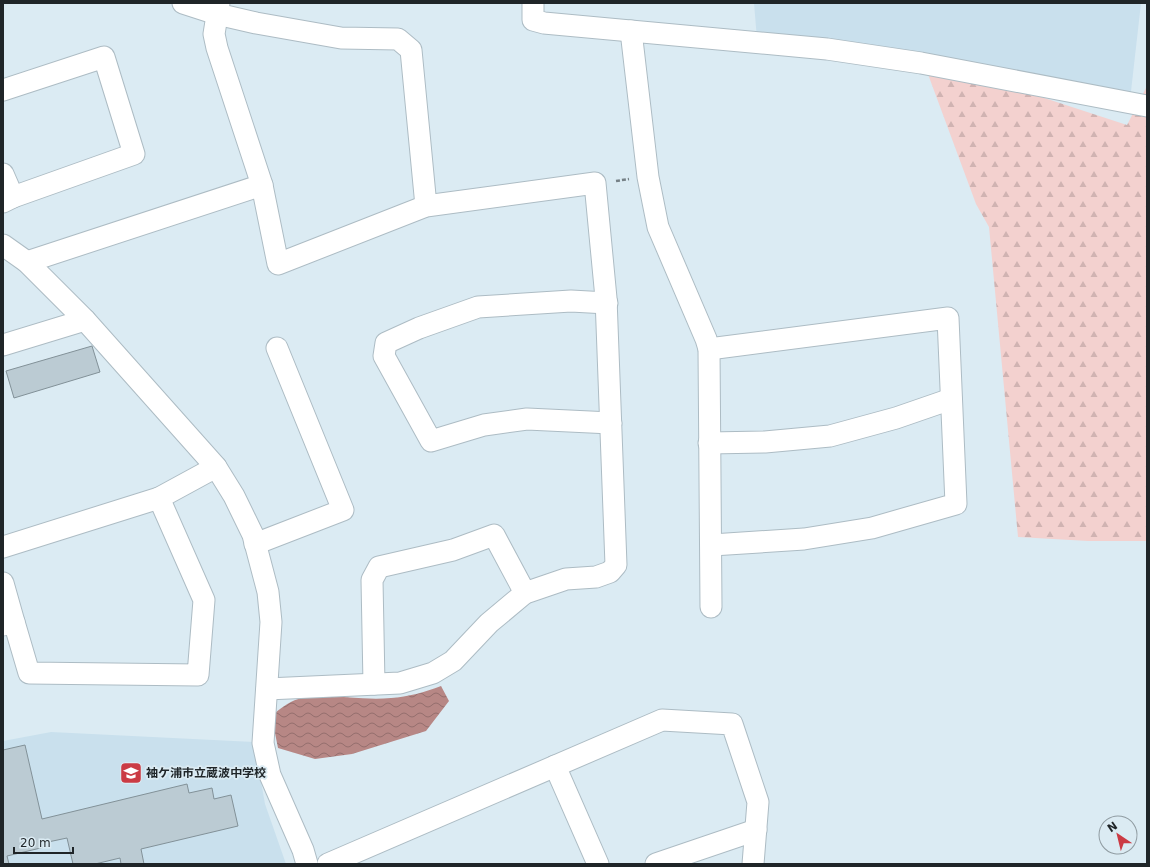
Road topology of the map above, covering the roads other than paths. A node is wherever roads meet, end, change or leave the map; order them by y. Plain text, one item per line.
1 (183, 3) edge
2 (533, 3) edge
3 (218, 8) edge
4 (632, 31) junction
5 (3, 90) edge
6 (1147, 106) edge
7 (3, 174) edge
8 (262, 185) junction
9 (8, 200) edge
10 (426, 206) junction
11 (3, 245) edge
12 (27, 262) junction
13 (607, 303) junction
14 (85, 320) junction
15 (3, 345) edge
16 (277, 348) dead end
17 (709, 348) junction
18 (951, 399) junction
19 (611, 423) junction
20 (709, 443) junction
21 (216, 467) junction
22 (159, 498) junction
23 (255, 544) junction
24 (712, 545) junction
25 (3, 547) edge
26 (3, 583) edge
27 (525, 593) junction
28 (712, 607) dead end
29 (8, 623) edge
30 (374, 684) junction
31 (267, 690) junction
32 (555, 766) junction
33 (756, 830) junction
34 (307, 864) edge
35 (328, 864) edge
36 (598, 864) edge
37 (656, 864) edge
38 (753, 864) edge

1 - 3 street
2 - 4 street
3 - 8 street
3 - 10 street
4 - 6 street
4 - 17 street
5 - 9 street
7 - 9 street
8 - 10 street
8 - 12 street
10 - 13 street
11 - 12 street
12 - 14 street
13 - 19 street
13 - 19 street
14 - 15 street
14 - 21 street
16 - 23 street
17 - 18 street
17 - 20 street
18 - 20 street
18 - 24 street
19 - 27 street
20 - 24 street
21 - 22 street
21 - 23 street
22 - 25 street
22 - 29 street
23 - 31 street
24 - 28 street
26 - 29 street
27 - 30 street
27 - 30 street
30 - 31 street
31 - 34 street
32 - 33 street
32 - 35 street
32 - 36 street
33 - 37 street
33 - 38 street

